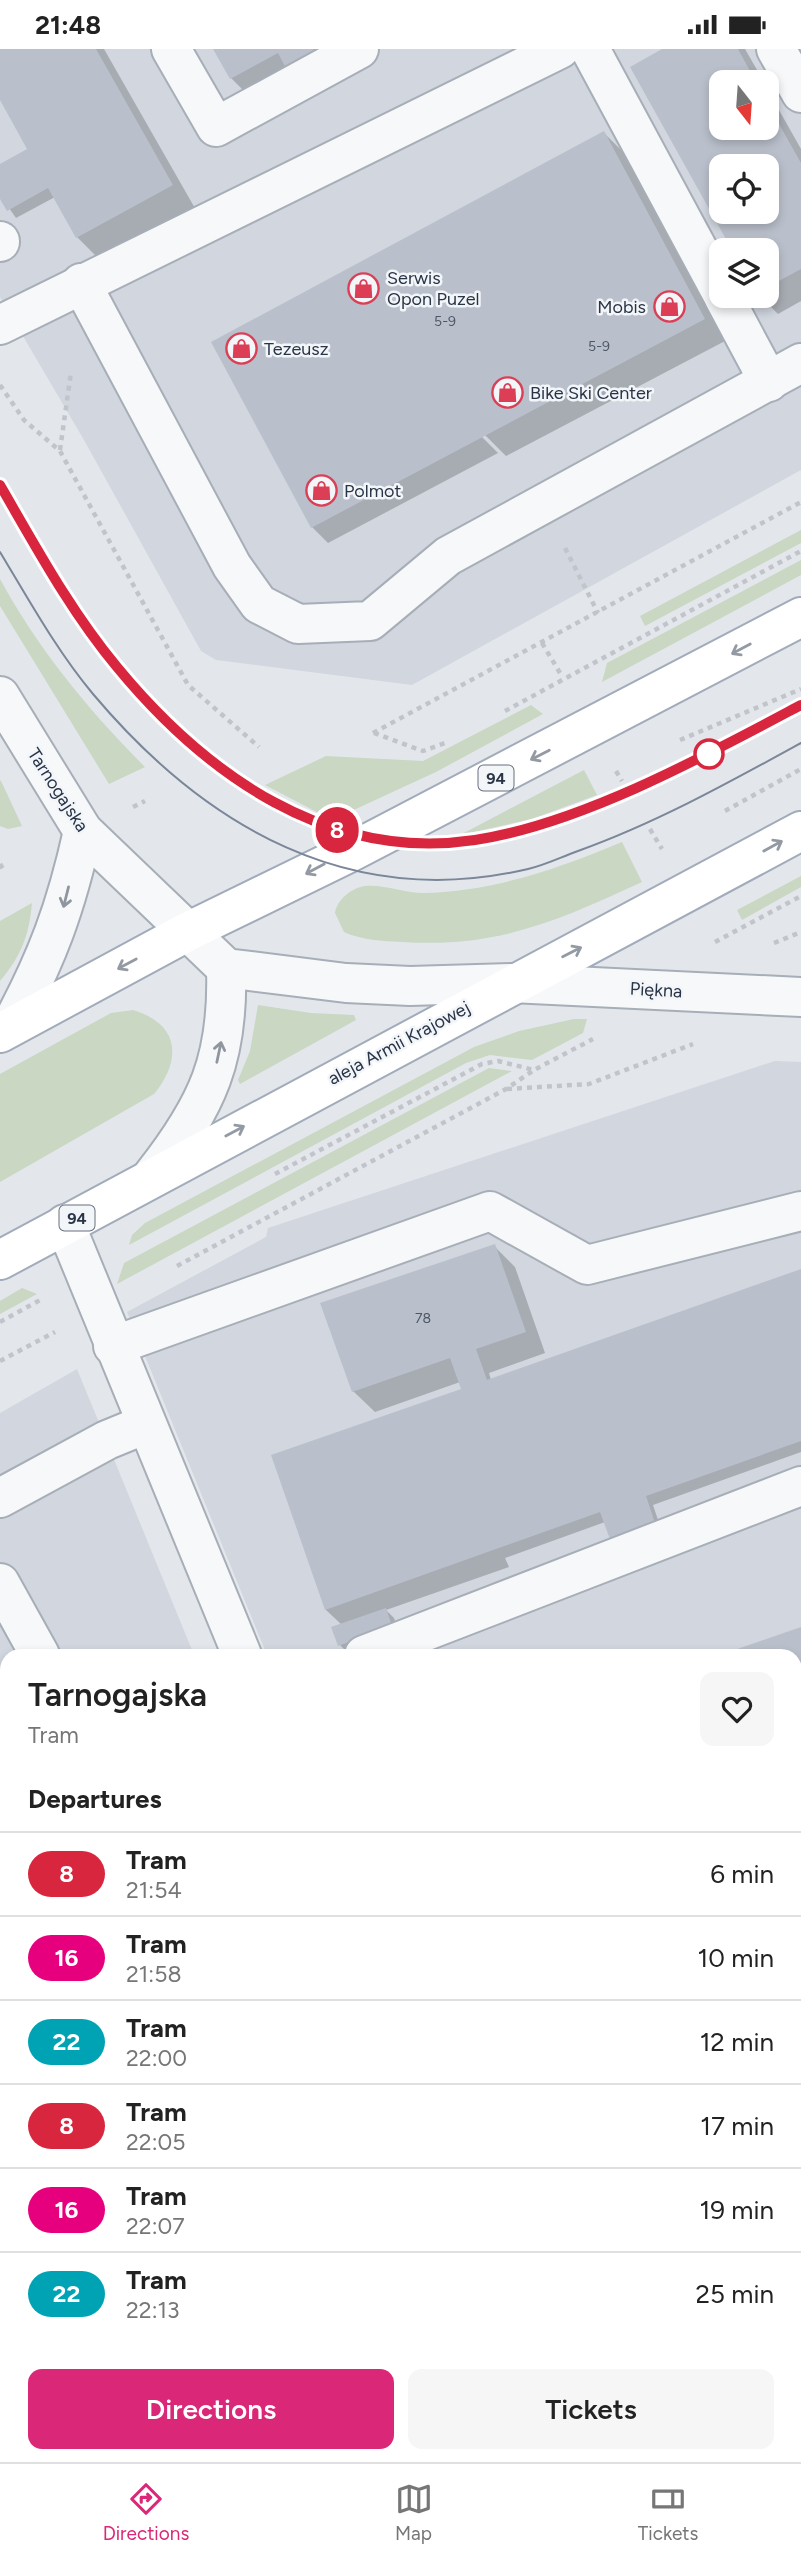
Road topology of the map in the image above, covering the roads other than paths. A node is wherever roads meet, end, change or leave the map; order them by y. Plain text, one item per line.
1 (171, 49) edge
2 (359, 49) edge
3 (560, 49) edge
4 (590, 49) edge
5 (776, 49) edge
6 (801, 93) edge
7 (709, 270) edge
8 (81, 283) junction
9 (733, 308) edge
10 (0, 325) edge
11 (785, 372) edge
12 (801, 617) edge
13 (0, 696) edge
14 (83, 831) junction
15 (801, 831) edge
16 (187, 932) junction
17 (226, 968) junction
18 (511, 983) junction
19 (801, 997) edge
20 (5, 1030) edge
21 (153, 1175) junction
22 (801, 1211) edge
23 (65, 1224) junction
24 (0, 1260) edge
25 (113, 1346) junction
26 (146, 1424) junction
27 (801, 1486) edge
28 (0, 1498) edge
29 (0, 1583) edge
30 (37, 1649) edge
31 (240, 1649) edge
32 (380, 1649) edge

1 - 2 street
3 - 8 street
4 - 7 street
5 - 6 street
8 - 10 street
8 - 11 street
9 - 11 street
12 -> 16 main road, 94
13 - 14 street, Tarnogajska
14 - 16 street, Tarnogajska
14 -> 20 street
18 -> 15 main road, aleja Armii Krajowej / 94
16 - 17 street, Tarnogajska
16 -> 20 main road, 94
17 - 18 street, Piękna
21 -> 17 street
18 - 19 street, Piękna
21 -> 18 main road, aleja Armii Krajowej / 94
21 - 23 main road, aleja Armii Krajowej / 94
22 - 25 street
23 - 24 main road, aleja Armii Krajowej / 94
23 - 25 street
25 - 26 street
26 - 28 street
26 - 31 street
27 - 32 street
29 - 30 street

